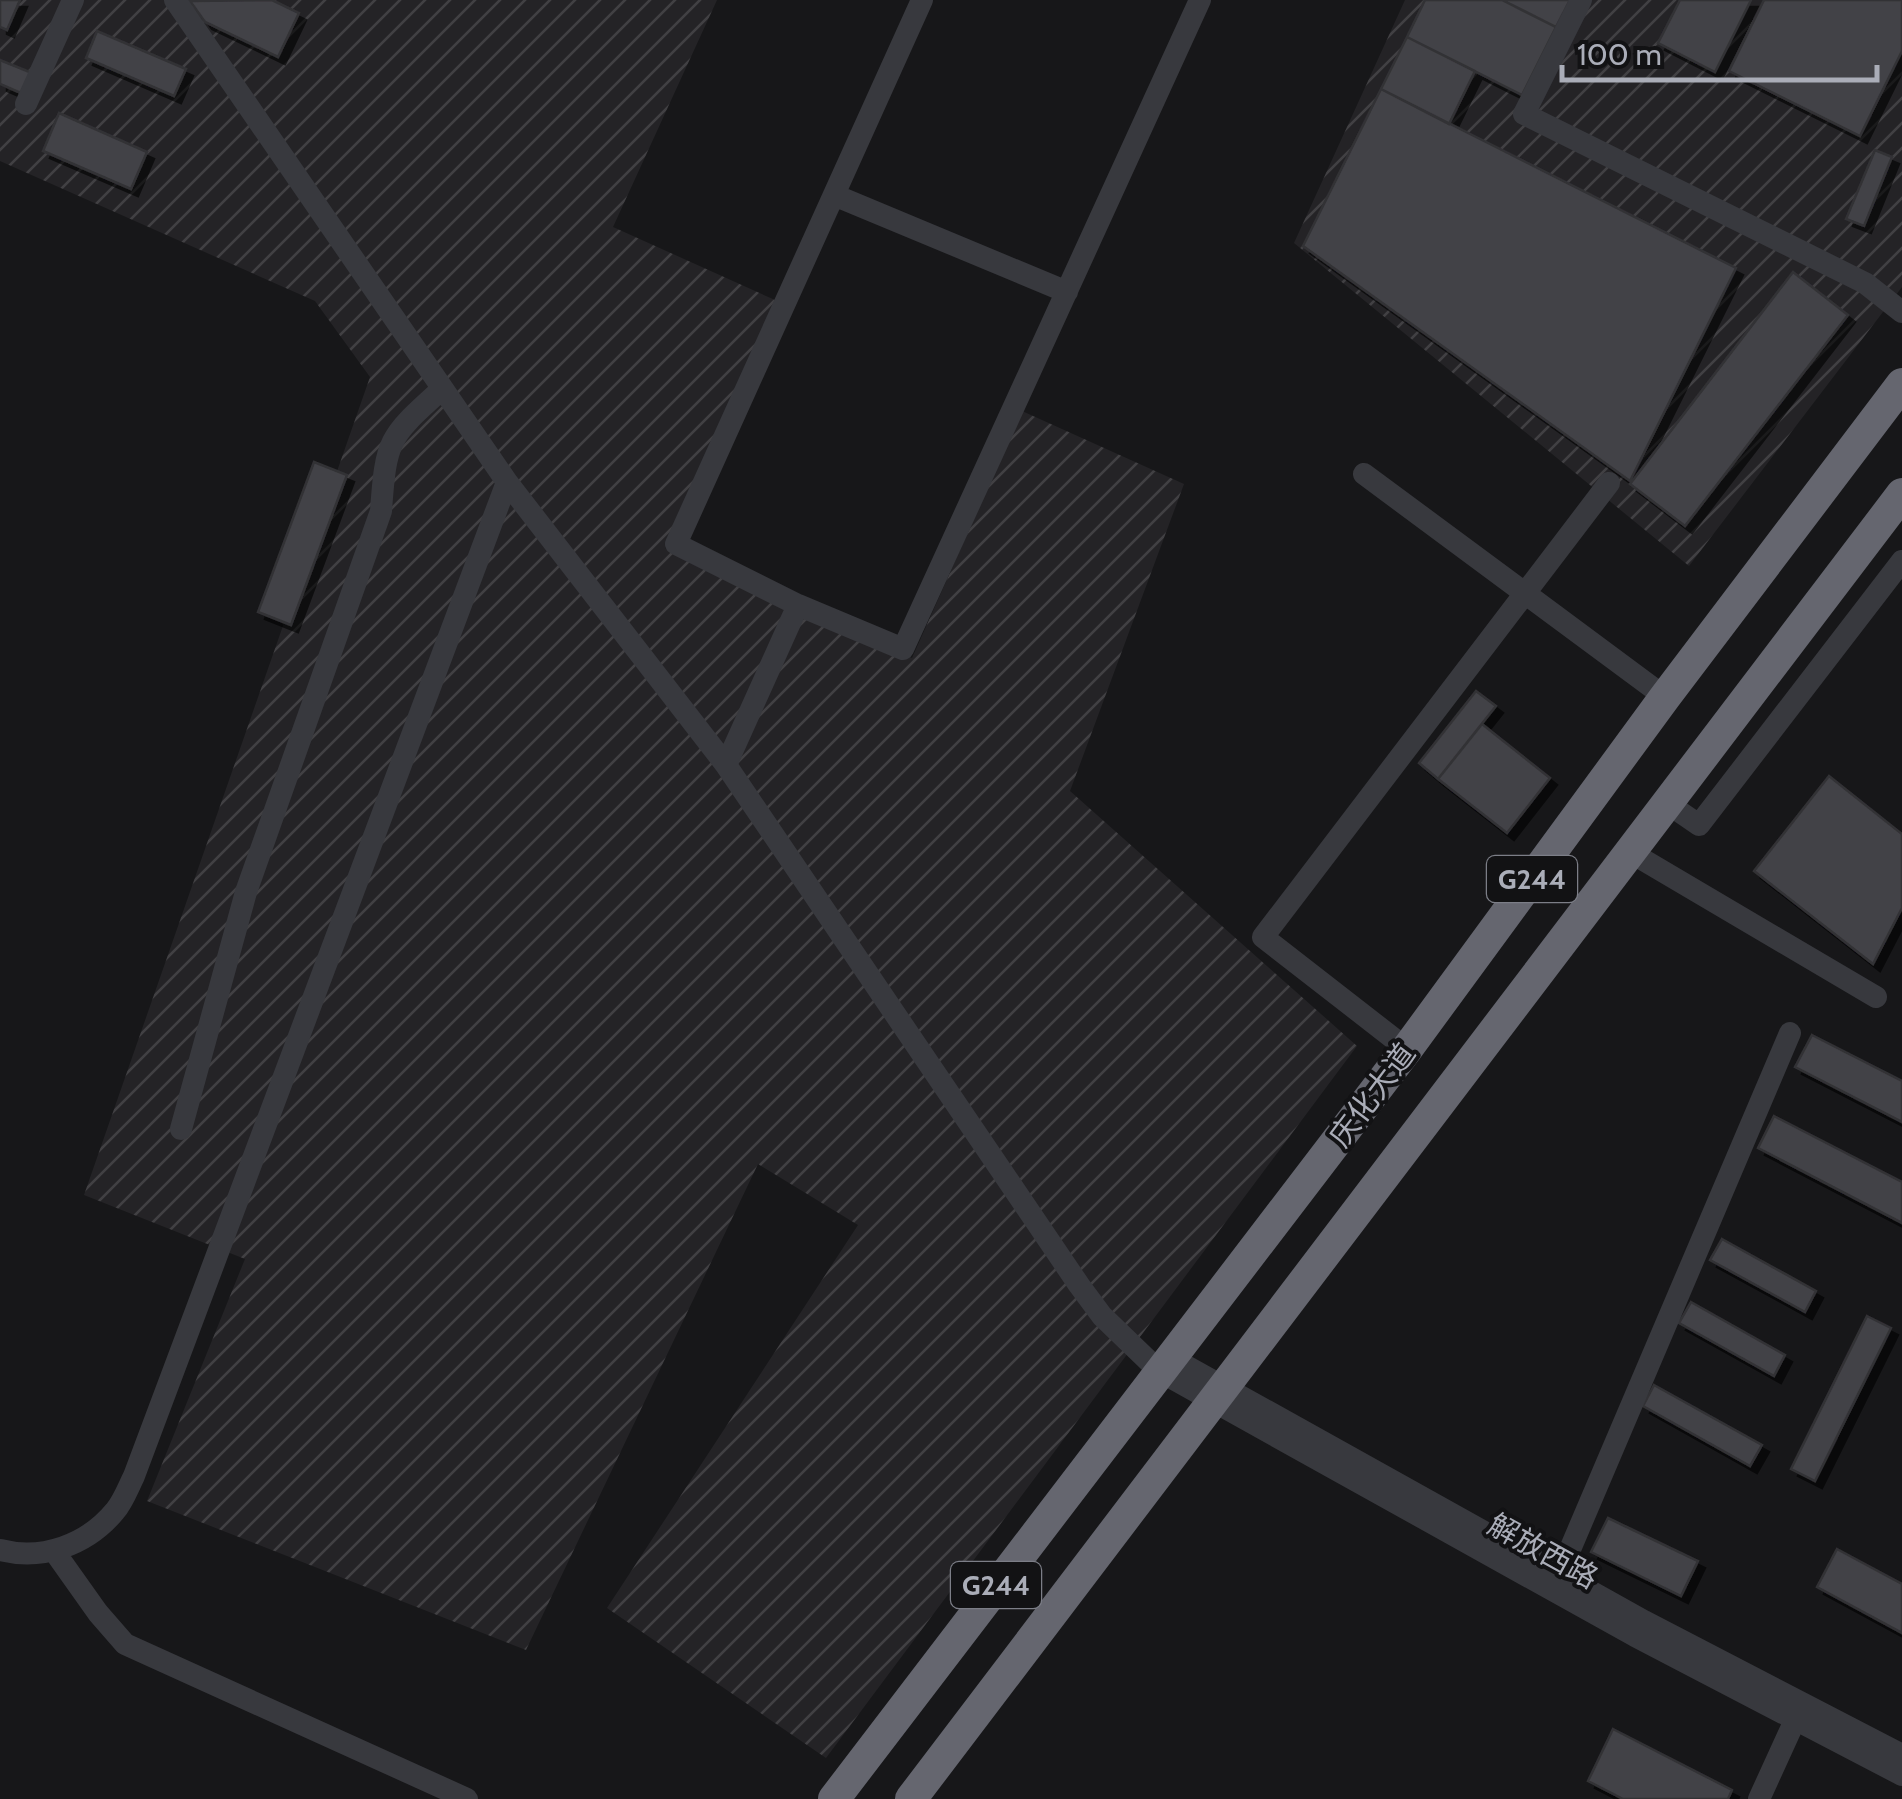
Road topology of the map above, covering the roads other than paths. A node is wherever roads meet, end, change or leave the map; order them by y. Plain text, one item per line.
1 (72, 0) edge
2 (175, 0) edge
3 (922, 0) edge
4 (1200, 0) edge
5 (1581, 0) edge
6 (26, 104) dead end
7 (834, 195) junction
8 (1067, 292) junction
9 (1902, 312) edge
10 (1902, 384) edge
11 (442, 389) junction
12 (1364, 474) dead end
13 (507, 482) junction
14 (1609, 483) dead end
15 (1902, 494) edge
16 (1902, 561) edge
17 (1524, 594) junction
18 (798, 605) junction
19 (1665, 698) junction
20 (726, 765) junction
21 (1667, 803) junction
22 (1630, 852) junction
23 (1876, 996) dead end
24 (1790, 1033) dead end
25 (1407, 1049) junction
26 (181, 1129) dead end
27 (1165, 1364) junction
28 (1218, 1394) junction
29 (0, 1550) edge
30 (54, 1551) junction
31 (1556, 1582) junction
32 (1799, 1711) junction
33 (1902, 1755) edge
34 (1902, 1775) edge
35 (467, 1799) edge
36 (834, 1799) edge
37 (911, 1799) edge
38 (1760, 1799) edge

1 - 6 street
2 - 11 street, 解放西路
3 - 7 street
4 - 8 street
5 - 9 street
7 - 8 street
7 - 18 street
8 - 18 street
10 - 19 highway, 庆化大道 / G244
11 - 13 street, 解放西路
11 - 26 street
12 - 17 street
13 - 20 street, 解放西路
13 - 30 street
14 - 17 street
15 - 21 highway, 庆化大道 / G244
16 - 21 street
17 - 19 street
17 - 25 street
18 - 20 street
19 - 25 highway, 庆化大道 / G244
20 - 27 street, 解放西路
21 - 22 highway, 庆化大道 / G244
22 - 23 street
22 - 28 highway, 庆化大道 / G244
24 - 31 street
25 - 27 highway, 庆化大道 / G244
27 - 28 street, 解放西路
27 - 36 highway, 庆化大道 / G244
28 - 31 street, 解放西路
28 - 37 highway, 庆化大道 / G244
29 - 30 street
30 - 35 street
31 - 32 street, 解放西路
32 - 33 street, 解放西路
32 - 34 street, 解放西路
32 - 38 street

